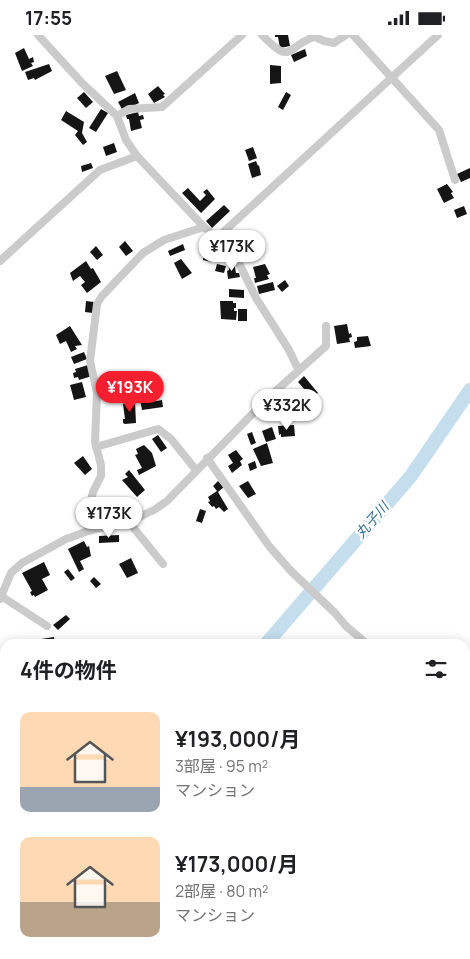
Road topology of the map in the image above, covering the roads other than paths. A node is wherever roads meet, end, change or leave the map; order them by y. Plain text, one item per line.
1 (38, 35) edge
2 (242, 35) edge
3 (262, 35) edge
4 (346, 35) edge
5 (353, 35) edge
6 (438, 35) edge
7 (392, 78) junction
8 (117, 116) junction
9 (136, 156) junction
10 (455, 180) dead end
11 (204, 227) junction
12 (218, 237) junction
13 (0, 261) edge
14 (326, 326) dead end
15 (298, 369) junction
16 (96, 447) junction
17 (207, 458) junction
18 (196, 470) junction
19 (128, 521) junction
20 (88, 531) junction
21 (163, 564) dead end
22 (1, 597) edge
23 (47, 626) dead end
24 (361, 639) edge

1 - 8 street
2 - 8 street
3 - 4 street
5 - 7 street
6 - 7 street
7 - 10 street
7 - 12 street
8 - 9 street
9 - 11 street
9 - 13 street
11 - 12 street
11 - 16 street
12 - 15 street
14 - 15 street
15 - 17 street
16 - 18 street
16 - 20 street
17 - 18 street
17 - 24 street
18 - 19 street
19 - 20 street
19 - 21 street
20 - 22 street
22 - 23 street

